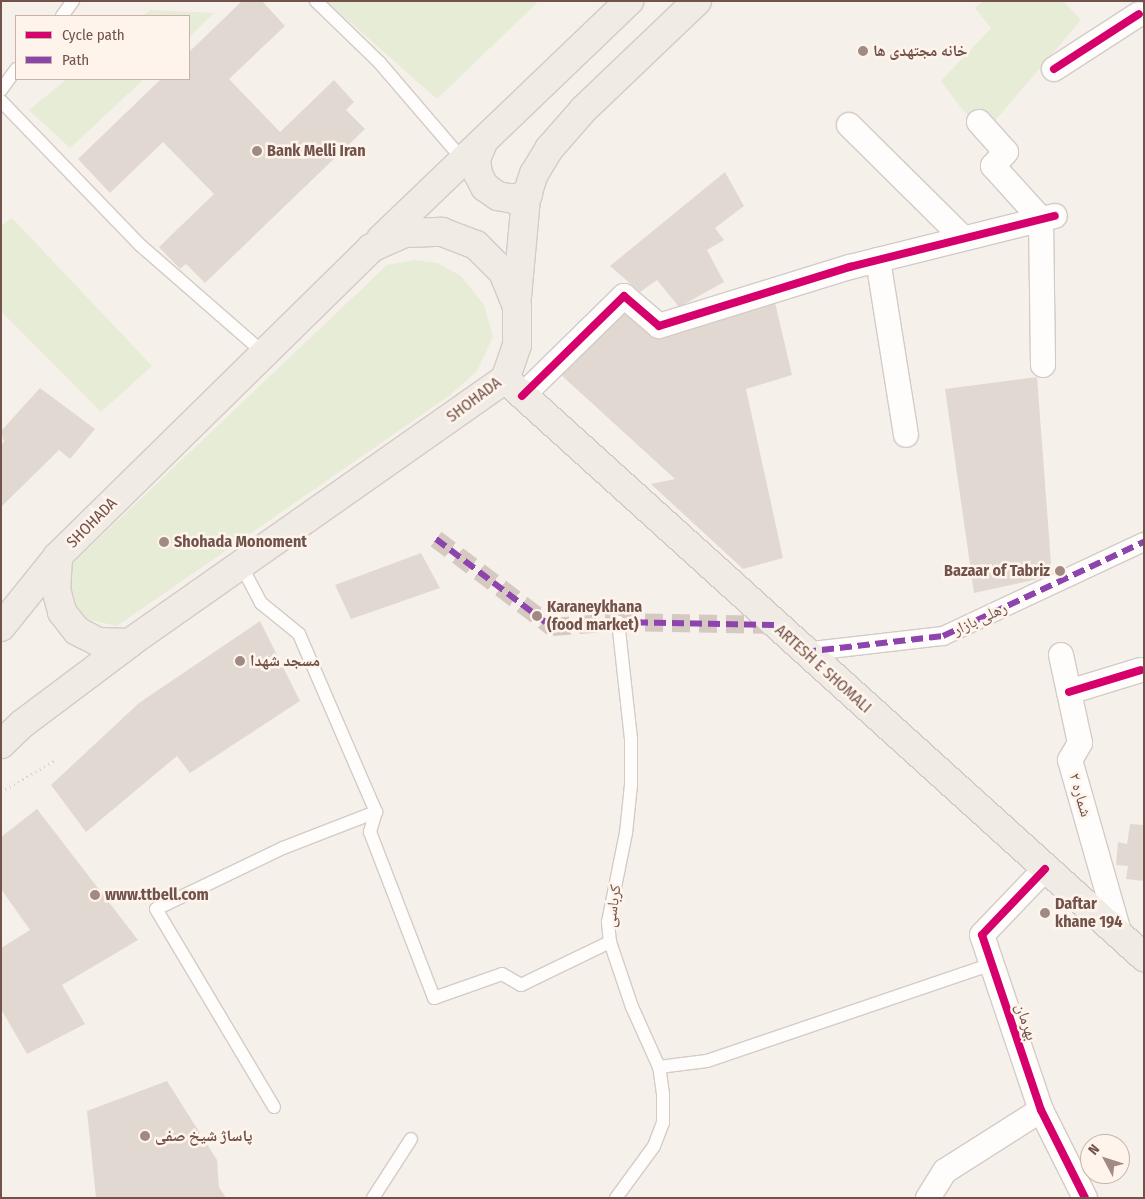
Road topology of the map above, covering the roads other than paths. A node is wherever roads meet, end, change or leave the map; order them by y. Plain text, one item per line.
1 (73, 1) edge
2 (316, 1) edge
3 (630, 1) edge
4 (697, 1) edge
5 (1137, 12) edge
6 (63, 15) edge
7 (1054, 68) dead end
8 (15, 70) edge
9 (1, 90) edge
10 (1, 101) edge
11 (979, 122) dead end
12 (849, 125) dead end
13 (473, 153) junction
14 (528, 194) junction
15 (1048, 217) junction
16 (963, 238) junction
17 (370, 248) junction
18 (878, 260) junction
19 (516, 306) junction
20 (264, 353) junction
21 (1043, 365) dead end
22 (513, 387) junction
23 (906, 435) dead end
24 (1144, 542) edge
25 (58, 556) junction
26 (242, 567) junction
27 (618, 622) dead end
28 (1, 627) edge
29 (130, 643) junction
30 (804, 652) junction
31 (1061, 655) dead end
32 (1141, 670) dead end
33 (1069, 692) junction
34 (1, 744) edge
35 (376, 812) junction
36 (1045, 868) junction
37 (1120, 936) junction
38 (610, 942) junction
39 (1143, 956) edge
40 (992, 964) junction
41 (659, 1067) junction
42 (274, 1107) dead end
43 (1041, 1110) junction
44 (411, 1139) dead end
45 (373, 1198) edge
46 (616, 1198) edge
47 (928, 1198) edge
48 (1085, 1198) edge

1 - 6 lane
2 - 13 lane
3 - 13 main road
4 - 14 main road
5 - 7 street
8 - 9 lane
10 - 20 lane
11 - 15 street
12 - 16 street
13 - 14 main road
13 - 17 main road
14 - 19 main road
15 - 16 street
15 - 21 street
16 - 18 street
17 - 19 main road, SHOHADA
17 - 20 main road, SHOHADA
18 - 22 street
18 - 23 street
19 - 22 main road, SHOHADA
20 - 25 main road, SHOHADA
22 - 26 main road, SHOHADA
22 - 30 main road, ARTESH E SHOMALI
24 - 30 street, رهلی بازار
25 - 28 main road
25 - 29 main road, SHOHADA
26 - 29 main road, SHOHADA
26 - 35 lane
27 - 38 lane, کرباسی
29 - 34 main road
30 - 36 main road, ARTESH E SHOMALI
31 - 33 street, شماره ۲
32 - 33 street
33 - 37 street, شماره ۲
35 - 38 lane
35 - 42 lane
36 - 37 main road, ARTESH E SHOMALI
36 - 40 street, بهرمان
37 - 39 main road, ARTESH E SHOMALI
38 - 41 lane, کرباسی
40 - 41 lane
40 - 43 street, بهرمان
41 - 46 lane, کرباسی
43 - 47 street
43 - 48 street, بهرمان
44 - 45 lane

